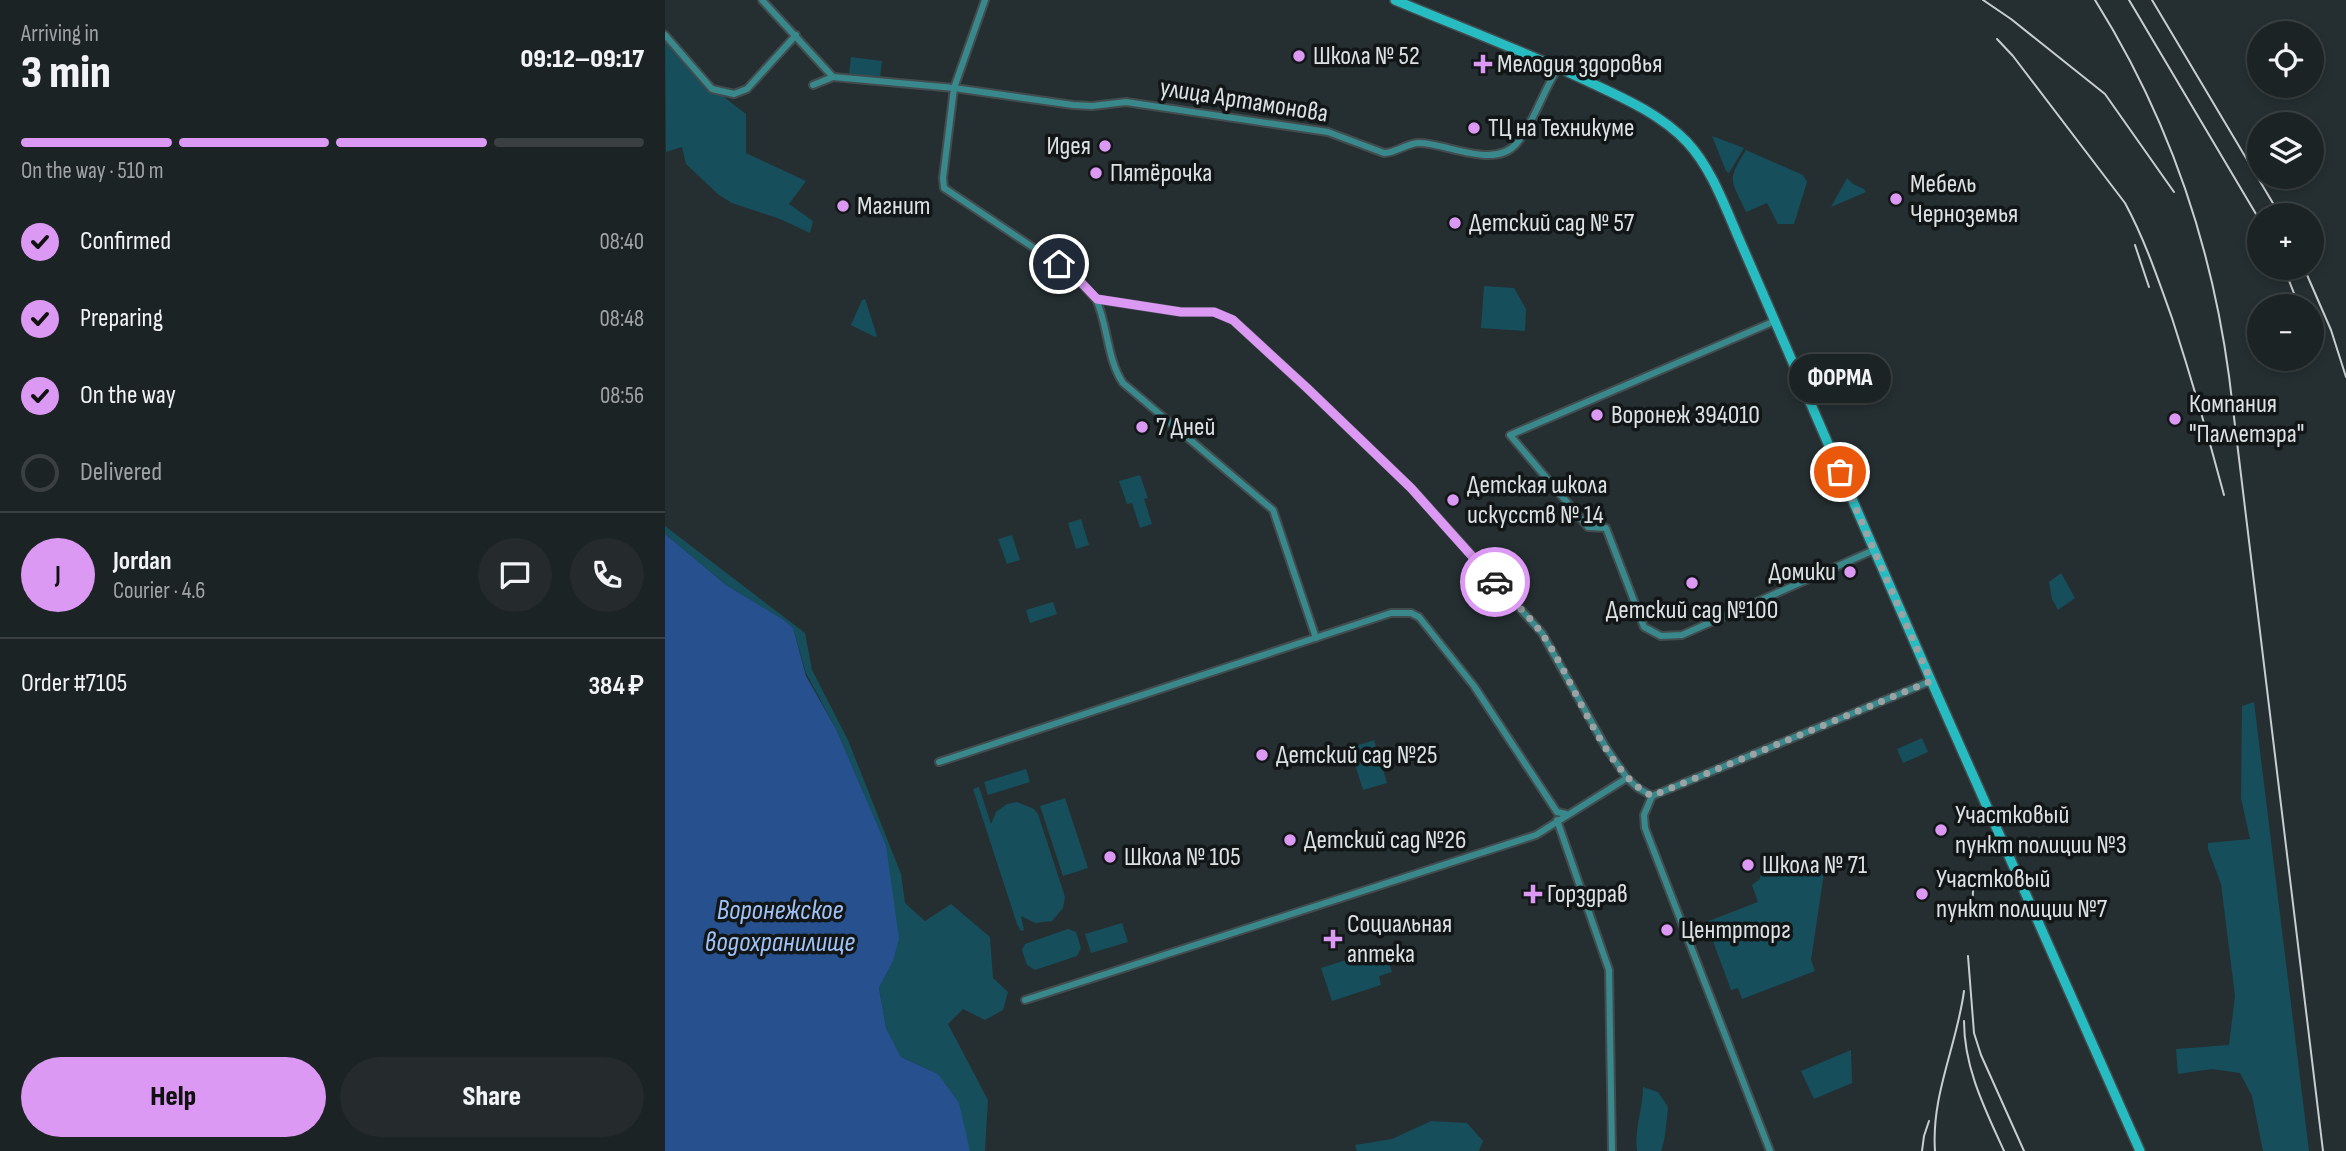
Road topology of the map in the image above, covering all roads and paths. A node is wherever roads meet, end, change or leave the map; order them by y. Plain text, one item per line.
1 (762, 0) edge
2 (985, 0) edge
3 (1395, 0) edge
4 (796, 35) junction
5 (665, 36) edge
6 (1559, 67) junction
7 (833, 77) junction
8 (813, 85) dead end
9 (954, 88) junction
10 (1097, 299) junction
11 (1775, 321) junction
12 (1874, 550) junction
13 (1316, 638) junction
14 (1931, 681) junction
15 (939, 762) dead end
16 (1627, 778) junction
17 (1652, 796) junction
18 (1566, 814) junction
19 (1557, 820) junction
20 (1025, 1000) dead end
21 (1612, 1151) edge
22 (1770, 1151) edge
23 (2140, 1151) edge

1 - 4 street
2 - 9 street
3 - 6 main road
4 - 5 street
4 - 7 street
6 - 9 street, улица Артамонова
6 - 11 main road
7 - 8 street
7 - 9 street, улица Артамонова
9 - 10 street
10 - 13 street
10 - 16 street
11 - 12 main road
11 - 12 street
12 - 14 main road
13 - 15 street
13 - 18 street
14 - 17 street
14 - 23 main road
16 - 17 street
16 - 18 street
17 - 22 street
18 - 19 street
19 - 20 street
19 - 21 street

